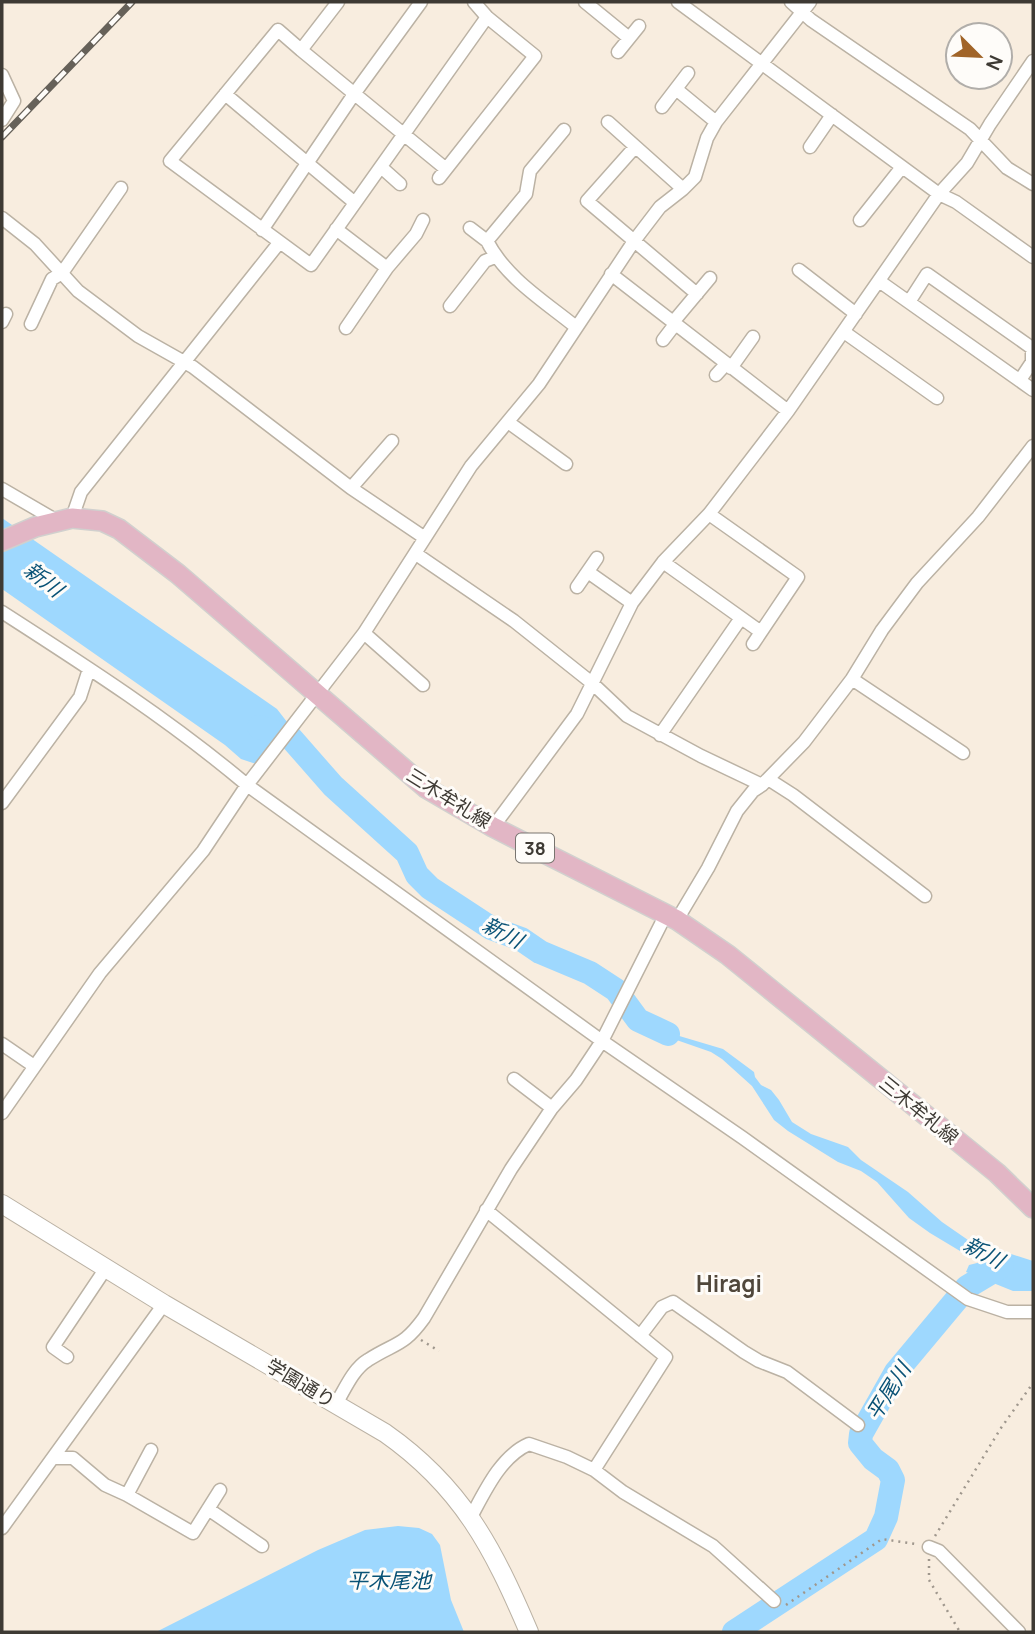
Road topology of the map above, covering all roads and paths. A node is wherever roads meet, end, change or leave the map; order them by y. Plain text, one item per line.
1 (338, 2) edge
2 (421, 2) edge
3 (474, 2) edge
4 (585, 2) edge
5 (679, 2) edge
6 (791, 2) edge
7 (806, 7) edge
8 (488, 17) junction
9 (639, 26) dead end
10 (629, 38) junction
11 (301, 50) junction
12 (618, 52) dead end
13 (1033, 61) edge
14 (762, 63) junction
15 (688, 73) dead end
16 (2, 75) edge
17 (676, 89) junction
18 (225, 94) junction
19 (354, 94) junction
20 (662, 107) dead end
21 (832, 115) junction
22 (2, 120) edge
23 (716, 121) junction
24 (608, 122) dead end
25 (564, 130) dead end
26 (404, 135) junction
27 (981, 142) junction
28 (635, 147) junction
29 (810, 147) dead end
30 (308, 162) junction
31 (381, 167) junction
32 (902, 167) junction
33 (400, 184) dead end
34 (1033, 184) edge
35 (121, 188) dead end
36 (683, 189) junction
37 (939, 194) junction
38 (355, 203) junction
39 (2, 218) edge
40 (423, 220) dead end
41 (860, 220) dead end
42 (470, 228) dead end
43 (336, 229) junction
44 (262, 230) junction
45 (487, 241) junction
46 (634, 241) junction
47 (279, 243) junction
48 (495, 257) junction
49 (1033, 257) edge
50 (387, 268) junction
51 (799, 270) dead end
52 (62, 273) junction
53 (611, 274) junction
54 (710, 278) dead end
55 (879, 281) junction
56 (697, 293) junction
57 (909, 302) junction
58 (450, 306) dead end
59 (856, 314) junction
60 (675, 322) junction
61 (31, 324) dead end
62 (576, 327) junction
63 (346, 328) dead end
64 (844, 332) junction
65 (753, 337) dead end
66 (663, 340) dead end
67 (183, 363) junction
68 (728, 366) junction
69 (716, 375) dead end
70 (1020, 380) junction
71 (1033, 390) edge
72 (937, 398) dead end
73 (788, 411) junction
74 (508, 422) junction
75 (392, 441) dead end
76 (1031, 453) edge
77 (566, 464) dead end
78 (351, 488) junction
79 (2, 489) edge
80 (709, 514) junction
81 (65, 519) junction
82 (425, 538) junction
83 (2, 541) edge
84 (416, 554) junction
85 (597, 558) dead end
86 (663, 562) junction
87 (588, 572) junction
88 (577, 587) dead end
89 (632, 603) junction
90 (2, 612) edge
91 (741, 618) junction
92 (761, 632) junction
93 (364, 634) junction
94 (753, 644) dead end
95 (89, 669) junction
96 (852, 679) junction
97 (592, 683) junction
98 (423, 684) dead end
99 (317, 695) junction
100 (660, 735) junction
101 (963, 752) dead end
102 (765, 782) junction
103 (247, 785) junction
104 (2, 803) edge
105 (493, 827) junction
106 (925, 896) dead end
107 (672, 917) junction
108 (604, 1037) junction
109 (2, 1044) edge
110 (34, 1066) junction
111 (514, 1079) dead end
112 (552, 1108) junction
113 (2, 1113) edge
114 (1030, 1201) edge
115 (2, 1205) edge
116 (486, 1210) junction
117 (106, 1268) junction
118 (164, 1304) junction
119 (1033, 1312) edge
120 (412, 1335) junction
121 (640, 1336) junction
122 (439, 1351) dead end
123 (67, 1357) dead end
124 (1033, 1383) edge
125 (336, 1404) junction
126 (858, 1425) dead end
127 (152, 1450) dead end
128 (52, 1458) junction
129 (594, 1470) junction
130 (220, 1490) dead end
131 (127, 1495) junction
132 (208, 1509) junction
133 (471, 1517) junction
134 (2, 1528) edge
135 (262, 1546) dead end
136 (929, 1547) junction
137 (778, 1604) joint
138 (529, 1632) edge
139 (960, 1632) edge
140 (1019, 1632) edge

1 - 11 street
2 - 19 street
3 - 8 street
4 - 10 street
5 - 14 street
6 - 7 street
7 - 14 street
7 - 27 street
8 - 26 street
8 - 26 street
9 - 10 street
10 - 12 street
11 - 18 street
11 - 19 street
13 - 27 street
14 - 21 street
14 - 23 street
15 - 17 street
16 - 22 street
17 - 20 street
17 - 23 street
18 - 30 street
18 - 44 street
19 - 26 street
19 - 30 street
21 - 29 street
21 - 32 street
23 - 36 street
24 - 28 street
25 - 45 street
26 - 31 street
27 - 34 street
27 - 37 street
28 - 36 street
28 - 46 street
30 - 38 street
30 - 44 street
31 - 33 street
31 - 38 street
32 - 37 street
32 - 41 street
35 - 52 street
36 - 46 street
37 - 49 street
37 - 55 street
38 - 43 street
39 - 52 street
40 - 50 street
42 - 45 street
43 - 47 street
43 - 50 street
44 - 47 street
45 - 48 street
46 - 53 street
46 - 56 street
47 - 67 street
48 - 58 street
48 - 62 street
50 - 63 street
51 - 59 street
52 - 61 street
52 - 67 street
53 - 60 street
53 - 62 street
54 - 56 street
55 - 57 street
55 - 59 street
56 - 60 street
57 - 70 street
57 - 70 street
59 - 64 street
60 - 66 street
60 - 68 street
62 - 74 street
64 - 72 street
64 - 73 street
65 - 68 street
67 - 78 street
67 - 81 street
68 - 69 street
68 - 73 street
70 - 71 street
73 - 80 street
74 - 77 street
74 - 82 street
75 - 78 street
76 - 96 street
78 - 82 street
79 - 81 street
80 - 86 street
80 - 92 street
81 - 83 main road, 三木牟礼線 / 38
81 - 99 main road, 三木牟礼線 / 38
82 - 84 street
84 - 93 street
84 - 97 street
85 - 87 street
86 - 89 street
86 - 91 street
87 - 88 street
87 - 89 street
89 - 97 street
90 - 95 street
91 - 92 street
91 - 100 street
92 - 94 street
93 - 98 street
93 - 99 street
95 - 103 street
95 - 104 street
96 - 101 street
96 - 102 street
97 - 100 street
97 - 105 street
99 - 103 street
99 - 105 main road, 三木牟礼線 / 38
100 - 102 street
102 - 106 street
102 - 107 street
103 - 108 street
103 - 110 street
105 - 107 main road, 三木牟礼線 / 38
107 - 108 street
107 - 114 main road, 三木牟礼線 / 38
108 - 112 street
108 - 119 street
109 - 110 street
110 - 113 street
111 - 112 street
112 - 116 street
115 - 117 street, 学園通り
116 - 120 street
116 - 121 street
117 - 118 street, 学園通り
117 - 123 street
118 - 125 street, 学園通り
118 - 128 street
120 - 122 path
120 - 125 street
121 - 126 street
121 - 129 street
124 - 136 path
125 - 133 street, 学園通り
127 - 131 street
128 - 131 street
128 - 134 street
129 - 133 street
129 - 137 street
130 - 132 street
131 - 132 street
132 - 135 street
133 - 138 street, 学園通り
136 - 137 path
136 - 139 path
136 - 140 street

